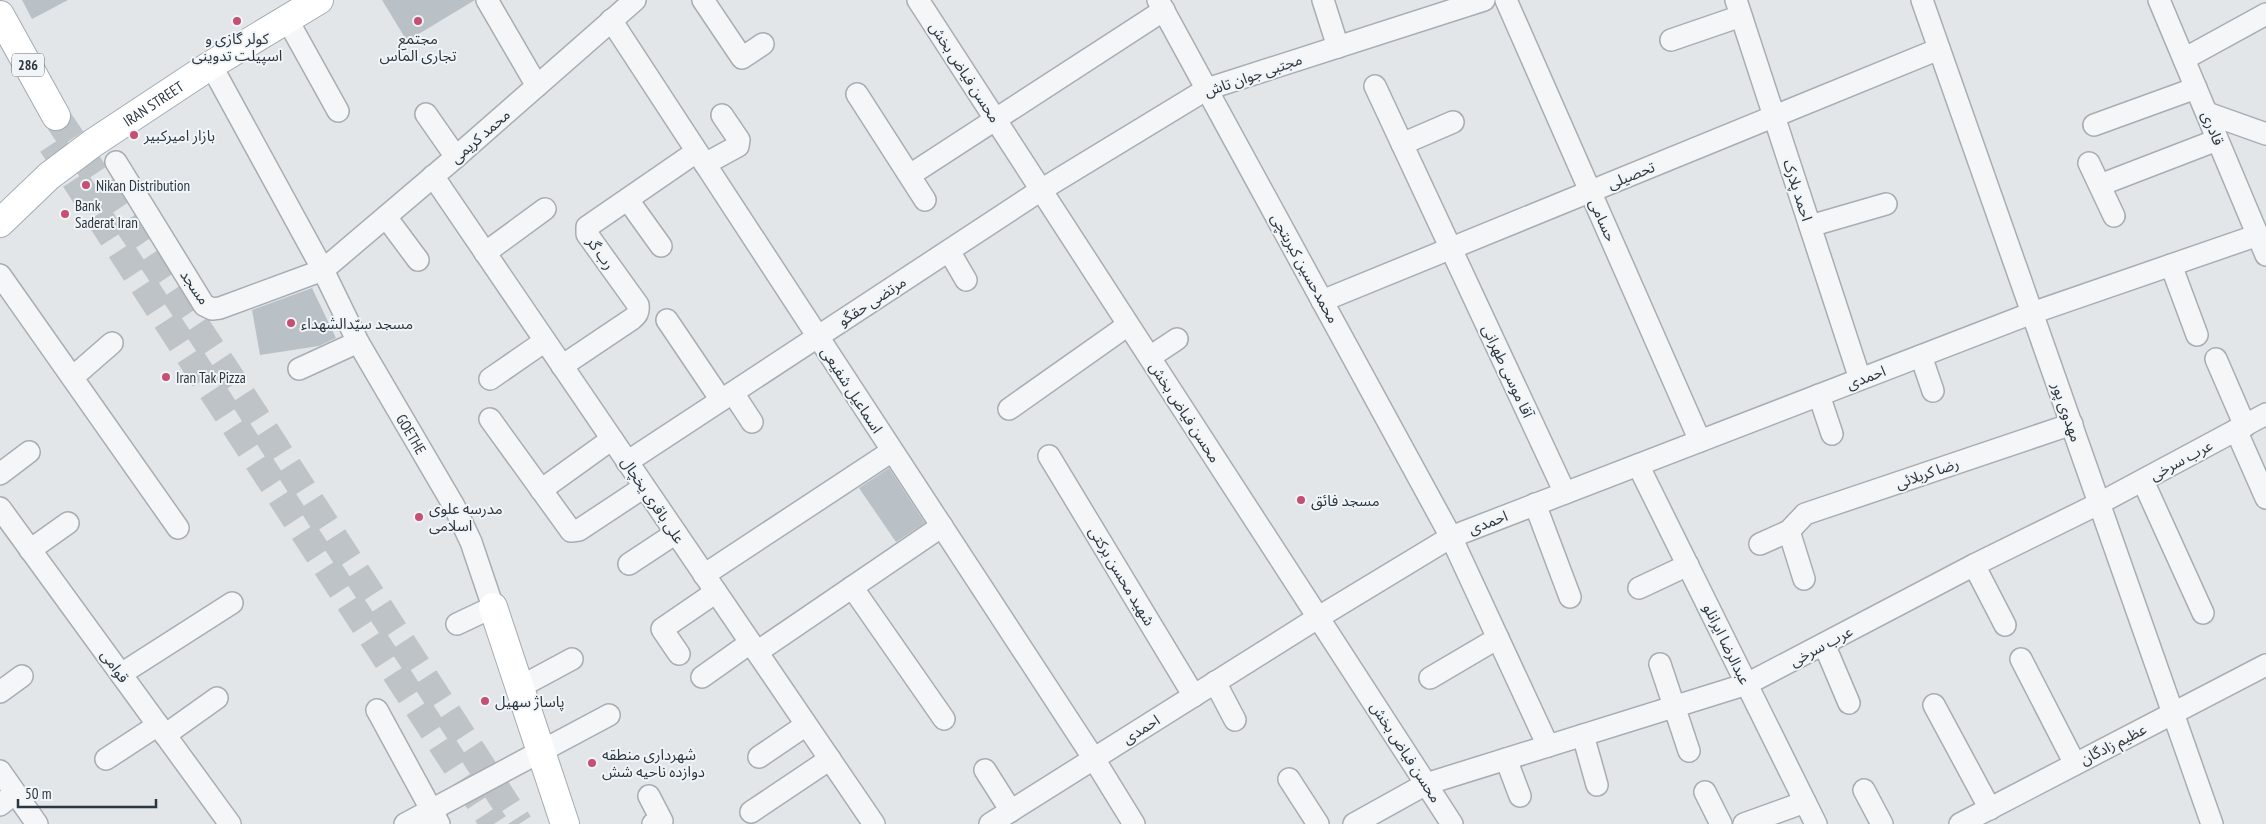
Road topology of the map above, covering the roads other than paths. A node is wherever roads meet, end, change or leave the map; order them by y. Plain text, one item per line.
1 (319, 0) edge
2 (487, 0) edge
3 (636, 0) edge
4 (703, 0) edge
5 (918, 0) edge
6 (1323, 0) edge
7 (1484, 0) edge
8 (1506, 0) edge
9 (1922, 0) edge
10 (2159, 0) edge
11 (1161, 5) edge
12 (1451, 5) edge
13 (1739, 8) edge
14 (2266, 14) edge
15 (0, 15) edge
16 (287, 19) junction
17 (611, 20) junction
18 (1671, 40) dead end
19 (762, 44) dead end
20 (1338, 47) junction
21 (1939, 49) junction
22 (0, 51) edge
23 (2184, 59) junction
24 (211, 65) junction
25 (537, 86) junction
26 (1375, 86) dead end
27 (2196, 88) junction
28 (1207, 89) junction
29 (857, 94) dead end
30 (338, 111) dead end
31 (2207, 113) junction
32 (426, 114) dead end
33 (722, 115) dead end
34 (1774, 116) junction
35 (996, 119) junction
36 (1453, 122) dead end
37 (2094, 125) dead end
38 (2266, 134) edge
39 (2218, 140) junction
40 (1402, 144) junction
41 (456, 158) junction
42 (701, 158) junction
43 (116, 162) dead end
44 (2089, 163) dead end
45 (910, 175) junction
46 (433, 176) junction
47 (2100, 186) junction
48 (1041, 190) junction
49 (1590, 192) junction
50 (628, 200) junction
51 (925, 200) dead end
52 (1886, 204) dead end
53 (545, 209) dead end
54 (2114, 216) dead end
55 (386, 217) junction
56 (0, 223) edge
57 (1810, 226) junction
58 (2258, 235) junction
59 (661, 246) dead end
60 (1451, 248) junction
61 (949, 250) junction
62 (485, 253) junction
63 (2266, 255) edge
64 (418, 260) dead end
65 (2171, 265) junction
66 (323, 270) junction
67 (0, 275) edge
68 (966, 280) dead end
69 (1322, 301) junction
70 (2032, 313) junction
71 (667, 320) dead end
72 (1128, 324) junction
73 (2197, 335) dead end
74 (818, 337) junction
75 (1178, 339) dead end
76 (545, 341) junction
77 (358, 342) junction
78 (112, 343) dead end
79 (1921, 356) junction
80 (1150, 357) junction
81 (2216, 359) dead end
82 (562, 366) junction
83 (300, 370) dead end
84 (73, 377) junction
85 (490, 379) dead end
86 (1860, 379) junction
87 (1933, 391) dead end
88 (1819, 395) junction
89 (727, 396) junction
90 (1009, 409) dead end
91 (2266, 414) edge
92 (490, 419) dead end
93 (752, 422) dead end
94 (2072, 424) junction
95 (2241, 428) junction
96 (1832, 434) dead end
97 (612, 439) junction
98 (1700, 441) junction
99 (892, 451) junction
100 (29, 452) dead end
101 (1049, 456) dead end
102 (627, 462) junction
103 (1638, 465) junction
104 (0, 474) edge
105 (2143, 481) junction
106 (644, 487) junction
107 (541, 490) junction
108 (1565, 493) junction
109 (2266, 498) edge
110 (2100, 503) junction
111 (1535, 504) junction
112 (0, 508) edge
113 (68, 523) dead end
114 (942, 526) junction
115 (178, 528) dead end
116 (1789, 531) junction
117 (676, 532) junction
118 (1451, 537) junction
119 (1760, 544) dead end
120 (30, 550) junction
121 (628, 564) dead end
122 (1688, 565) junction
123 (1974, 565) junction
124 (1804, 579) dead end
125 (710, 583) junction
126 (852, 587) junction
127 (1639, 588) dead end
128 (1570, 597) dead end
129 (232, 603) dead end
130 (493, 607) junction
131 (2203, 614) dead end
132 (1319, 617) junction
133 (457, 624) dead end
134 (2005, 625) dead end
135 (1498, 638) junction
136 (1824, 644) junction
137 (753, 647) junction
138 (679, 654) dead end
139 (572, 659) dead end
140 (2021, 659) dead end
141 (1660, 664) dead end
142 (2266, 665) edge
143 (121, 674) junction
144 (22, 676) dead end
145 (702, 676) dead end
146 (1430, 678) dead end
147 (1215, 682) junction
148 (1747, 684) junction
149 (520, 687) junction
150 (0, 692) edge
151 (1194, 696) junction
152 (217, 698) dead end
153 (1849, 703) dead end
154 (1934, 706) dead end
155 (1675, 707) junction
156 (377, 710) dead end
157 (2174, 713) junction
158 (609, 715) dead end
159 (944, 719) dead end
160 (1236, 720) dead end
161 (806, 726) junction
162 (162, 730) junction
163 (1583, 735) junction
164 (1548, 746) junction
165 (1689, 751) dead end
166 (541, 753) junction
167 (759, 757) dead end
168 (106, 759) dead end
169 (830, 759) junction
170 (1094, 759) junction
171 (1506, 759) junction
172 (2075, 764) junction
173 (985, 770) dead end
174 (0, 771) edge
175 (1289, 779) dead end
176 (1426, 784) junction
177 (1597, 785) dead end
178 (1864, 790) dead end
179 (1705, 792) dead end
180 (649, 796) dead end
181 (1520, 796) dead end
182 (8, 799) edge
183 (1805, 802) junction
184 (1990, 809) junction
185 (1012, 811) junction
186 (751, 812) dead end
187 (435, 816) edge
188 (864, 821) edge
189 (37, 824) edge
190 (230, 824) edge
191 (405, 824) edge
192 (565, 824) edge
193 (653, 824) edge
194 (990, 824) edge
195 (1134, 824) edge
196 (1318, 824) edge
197 (1354, 824) edge
198 (1452, 824) edge
199 (1721, 824) edge
200 (1744, 824) edge
201 (1816, 824) edge
202 (1882, 824) edge
203 (1960, 824) edge
204 (2212, 824) edge

1 - 16 main road, IRAN STREET
2 - 25 street
3 - 17 street, محمد کریمی
4 - 19 street
5 - 35 street, محسن فیاض بخش
6 - 20 street
7 - 12 street, مجتبی جوان تاش
8 - 49 street, حسامی
9 - 21 street, مهدوی پور
10 - 23 street, قادرى
11 - 28 street, محمدحسین کبریتچی
11 - 35 street
12 - 20 street, مجتبی جوان تاش
13 - 18 street
13 - 34 street, احمد پلارک
14 - 23 street
15 - 22 main road, 286
16 - 24 main road, IRAN STREET
16 - 30 street
17 - 25 street, محمد کریمی
17 - 42 street, اسماعیل شفیعی
20 - 28 street, مجتبی جوان تاش
21 - 34 street, تحصیلی
21 - 70 street, مهدوی پور
23 - 27 street, قادرى
24 - 56 main road, IRAN STREET
24 - 66 street, GOETHE
25 - 41 street, محمد کریمی
26 - 40 street, آقا موسی طهرانی
27 - 31 street, قادرى
27 - 37 street
28 - 48 street, مجتبی جوان تاش
28 - 69 street, محمدحسین کبریتچی
29 - 45 street
31 - 38 street
31 - 39 street, قادرى
32 - 41 street
33 - 42 street, رب گر
34 - 49 street, تحصیلی
34 - 57 street, احمد پلارک
35 - 45 street
35 - 48 street, محسن فیاض بخش
36 - 40 street
39 - 47 street
39 - 58 street, قادرى
40 - 60 street, آقا موسی طهرانی
41 - 46 street, محمد کریمی
42 - 50 street, رب گر
42 - 74 street, اسماعیل شفیعی
43 - 66 street, مسجد
44 - 47 street
45 - 51 street
46 - 55 street, محمد کریمی
46 - 62 street, علی باقری یخچال
47 - 54 street
48 - 61 street, مرتضی حقگو
48 - 72 street, محسن فیاض بخش
49 - 60 street, تحصیلی
49 - 98 street, حسامی
50 - 59 street
50 - 82 street, رب گر
52 - 57 street
53 - 62 street
55 - 64 street
55 - 66 street, محمد کریمی
57 - 86 street, احمد پلارک
58 - 63 street, قادرى
58 - 65 street, احمدی
60 - 69 street, تحصیلی
60 - 108 street, آقا موسی طهرانی
61 - 68 street
61 - 74 street, مرتضی حقگو
62 - 76 street, علی باقری یخچال
65 - 70 street, احمدی
65 - 73 street
66 - 77 street, GOETHE
67 - 84 street
69 - 118 street, محمدحسین کبریتچی
70 - 79 street, احمدی
70 - 94 street, مهدوی پور
71 - 89 street
72 - 80 street, محسن فیاض بخش
72 - 90 street
74 - 89 street, مرتضی حقگو
74 - 99 street, اسماعیل شفیعی
75 - 80 street
76 - 82 street, علی باقری یخچال
76 - 85 street
77 - 83 street
77 - 130 street, GOETHE
78 - 84 street
79 - 86 street, احمدی
79 - 87 street
80 - 132 street, محسن فیاض بخش
81 - 95 street
82 - 97 street, علی باقری یخچال
84 - 115 street
86 - 88 street, احمدی
88 - 96 street
88 - 98 street, احمدی
89 - 93 street
89 - 102 street, مرتضی حقگو
91 - 95 street, عرب سرخی
92 - 107 street
94 - 110 street, مهدوی پور
94 - 116 street, رضا کربلائی
95 - 105 street, عرب سرخی
95 - 109 street
97 - 102 street, علی باقری یخچال
97 - 107 street
98 - 103 street, احمدی
99 - 114 street, اسماعیل شفیعی
99 - 125 street
100 - 104 street
101 - 151 street, شهید محسن برکتی
102 - 106 street, علی باقری یخچال
103 - 108 street, احمدی
103 - 122 street, عبدالرضا ایرانلو
105 - 110 street, عرب سرخی
105 - 131 street
106 - 107 street
106 - 117 street, علی باقری یخچال
108 - 111 street, احمدی
110 - 123 street, عرب سرخی
110 - 157 street, مهدوی پور
111 - 118 street, احمدی
111 - 128 street
112 - 120 street, قوامی
113 - 120 street
114 - 126 street
114 - 170 street, اسماعیل شفیعی
116 - 119 street
116 - 124 street
117 - 121 street
117 - 125 street, علی باقری یخچال
118 - 132 street, احمدی
118 - 135 street, محمدحسین کبریتچی
120 - 143 street, قوامی
122 - 127 street
122 - 148 street, عبدالرضا ایرانلو
123 - 134 street
123 - 136 street, عرب سرخی
125 - 137 street, علی باقری یخچال
125 - 138 street
126 - 137 street
126 - 159 street
129 - 143 street
130 - 133 street
130 - 149 main road, GOETHE
132 - 147 street, احمدی
132 - 176 street, محسن فیاض بخش
135 - 146 street
135 - 164 street, محمدحسین کبریتچی
136 - 148 street, عرب سرخی
136 - 153 street
137 - 145 street
137 - 161 street, علی باقری یخچال
139 - 149 street
140 - 172 street
141 - 155 street
142 - 157 street, عظیم زادگان
143 - 162 street, قوامی
144 - 150 street
147 - 151 street, احمدی
147 - 160 street
148 - 155 street, عرب سرخی
148 - 183 street, عبدالرضا ایرانلو
149 - 166 main road, GOETHE
151 - 170 street, احمدی
152 - 162 street
154 - 184 street
155 - 163 street, عرب سرخی
155 - 165 street
156 - 187 street
157 - 172 street, عظیم زادگان
157 - 204 street, مهدوی پور
158 - 166 street
161 - 167 street
161 - 169 street, علی باقری یخچال
162 - 168 street
162 - 190 street, قوامی
163 - 164 street, عرب سرخی
163 - 177 street
164 - 171 street, عرب سرخی
166 - 187 street
166 - 192 main road, GOETHE
169 - 186 street
169 - 188 street, علی باقری یخچال
170 - 185 street, احمدی
170 - 195 street, اسماعیل شفیعی
171 - 176 street, عرب سرخی
171 - 181 street
172 - 184 street, عظیم زادگان
173 - 185 street
174 - 182 street
175 - 196 street
176 - 197 street, عرب سرخی
176 - 198 street, محسن فیاض بخش
178 - 202 street
179 - 199 street
180 - 193 street
182 - 189 street
183 - 200 street
183 - 201 street, عبدالرضا ایرانلو
184 - 203 street, عظیم زادگان
185 - 194 street, احمدی
187 - 191 street

